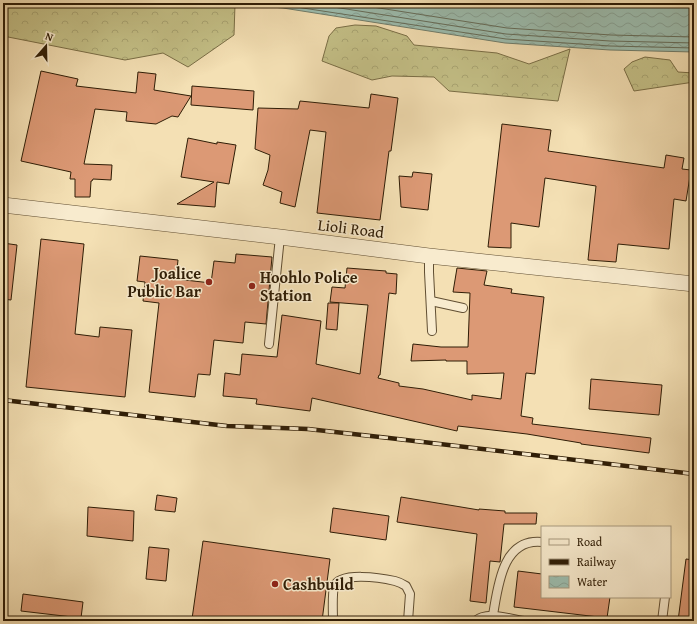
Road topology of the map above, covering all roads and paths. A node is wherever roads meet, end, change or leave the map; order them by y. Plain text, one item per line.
1 (3, 206) edge
2 (280, 236) junction
3 (430, 256) junction
4 (694, 284) edge
5 (431, 301) junction
6 (463, 308) dead end
7 (432, 331) dead end
8 (269, 344) dead end
9 (541, 542) edge
10 (665, 598) edge
11 (493, 615) junction
12 (333, 621) edge
13 (408, 621) edge
14 (475, 621) edge
15 (524, 621) edge
16 (662, 621) edge

1 - 2 street, Lioli Road
2 - 3 street, Lioli Road
2 - 8 lane
3 - 4 street, Lioli Road
3 - 5 lane
5 - 6 lane
5 - 7 lane
9 - 11 lane
10 - 16 lane
11 - 14 lane
11 - 15 lane
12 - 13 lane

